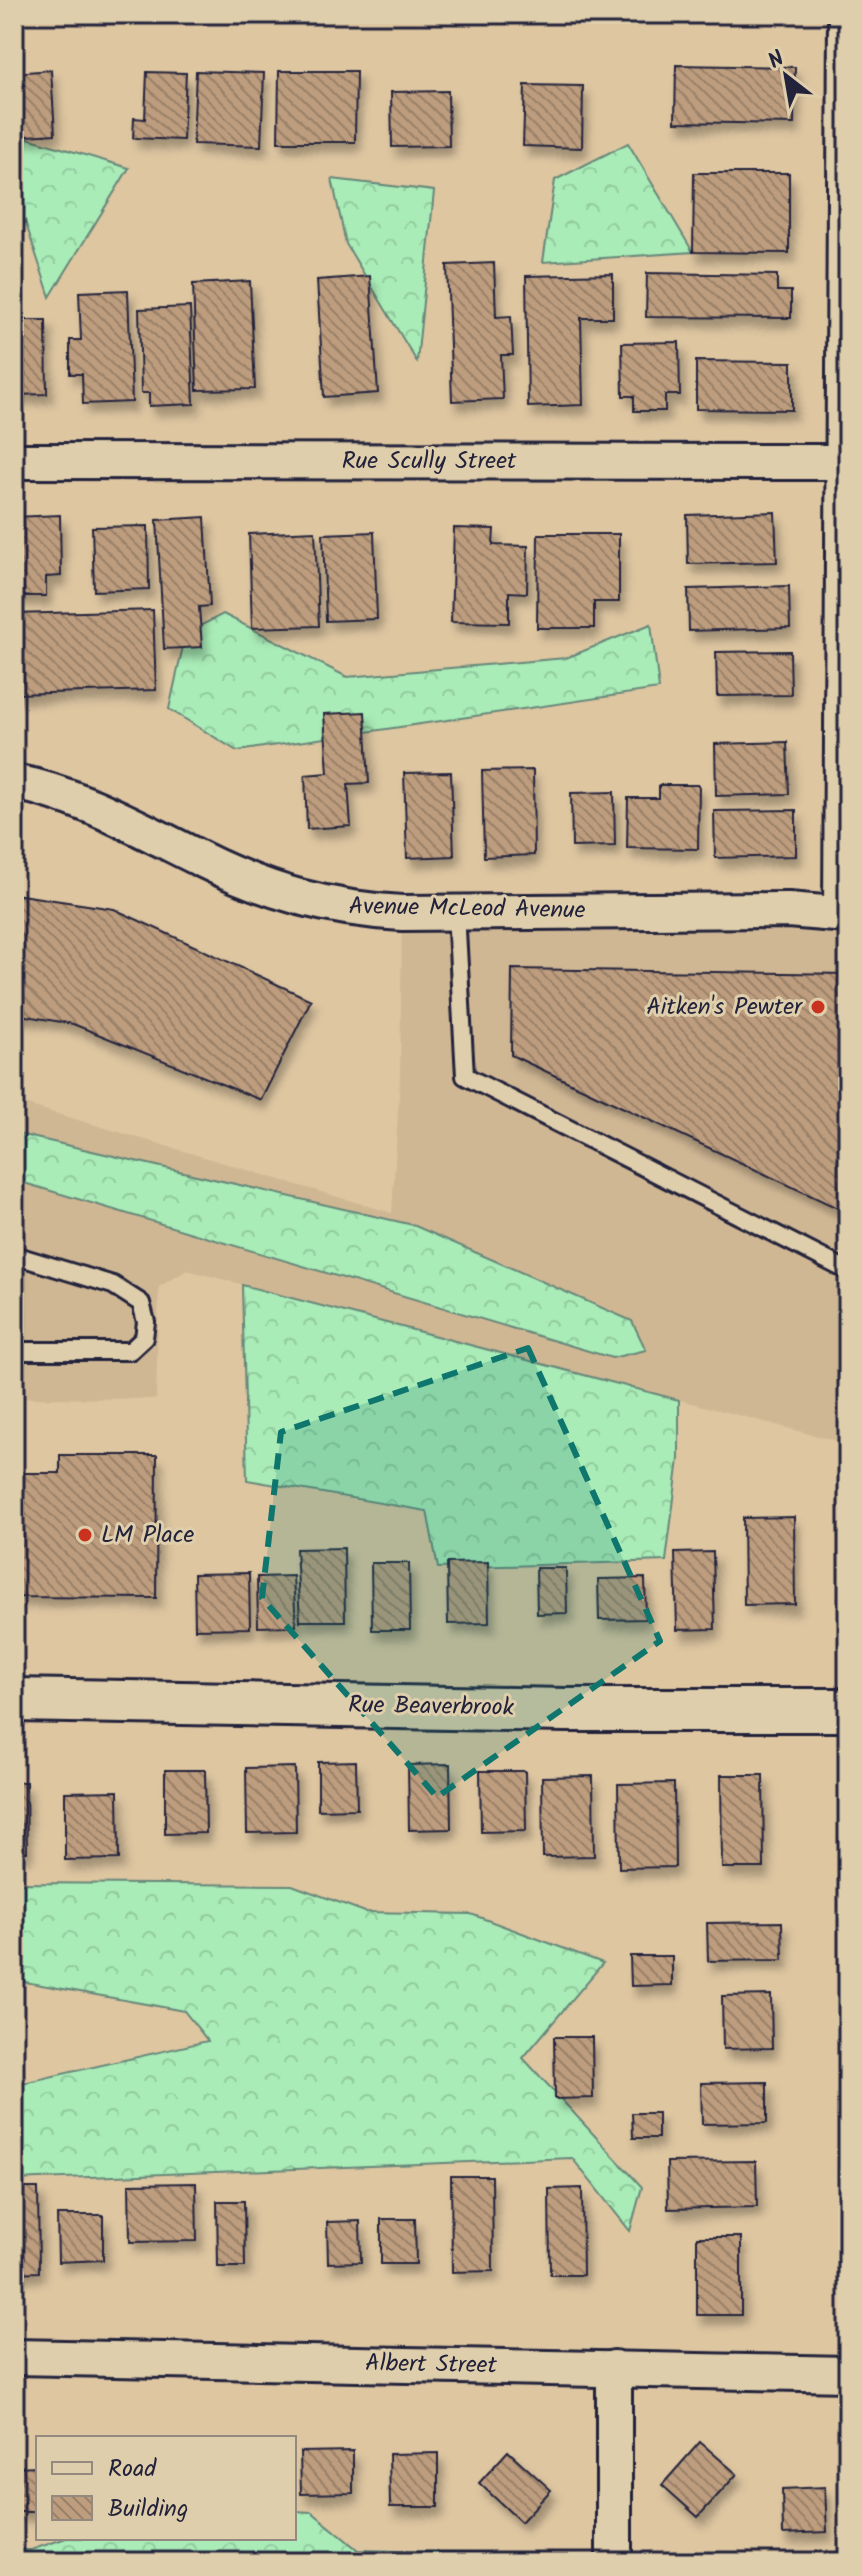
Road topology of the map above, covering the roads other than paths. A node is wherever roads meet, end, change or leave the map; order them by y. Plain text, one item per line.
1 (846, 14) edge
2 (14, 461) edge
3 (844, 462) junction
4 (14, 782) edge
5 (456, 912) junction
6 (844, 915) edge
7 (14, 1255) edge
8 (848, 1271) edge
9 (14, 1351) edge
10 (14, 1700) edge
11 (848, 1710) edge
12 (14, 2357) edge
13 (614, 2368) junction
14 (848, 2374) edge
15 (614, 2562) edge

1 - 3 street
2 - 3 street, Rue Scully Street
3 - 6 street
4 - 5 street, Avenue McLeod Avenue
5 - 6 street, Avenue McLeod Avenue
5 - 8 lane
7 - 9 lane
10 - 11 street, Rue Beaverbrook
12 - 13 street, Albert Street
13 - 14 street, Albert Street
13 - 15 street

